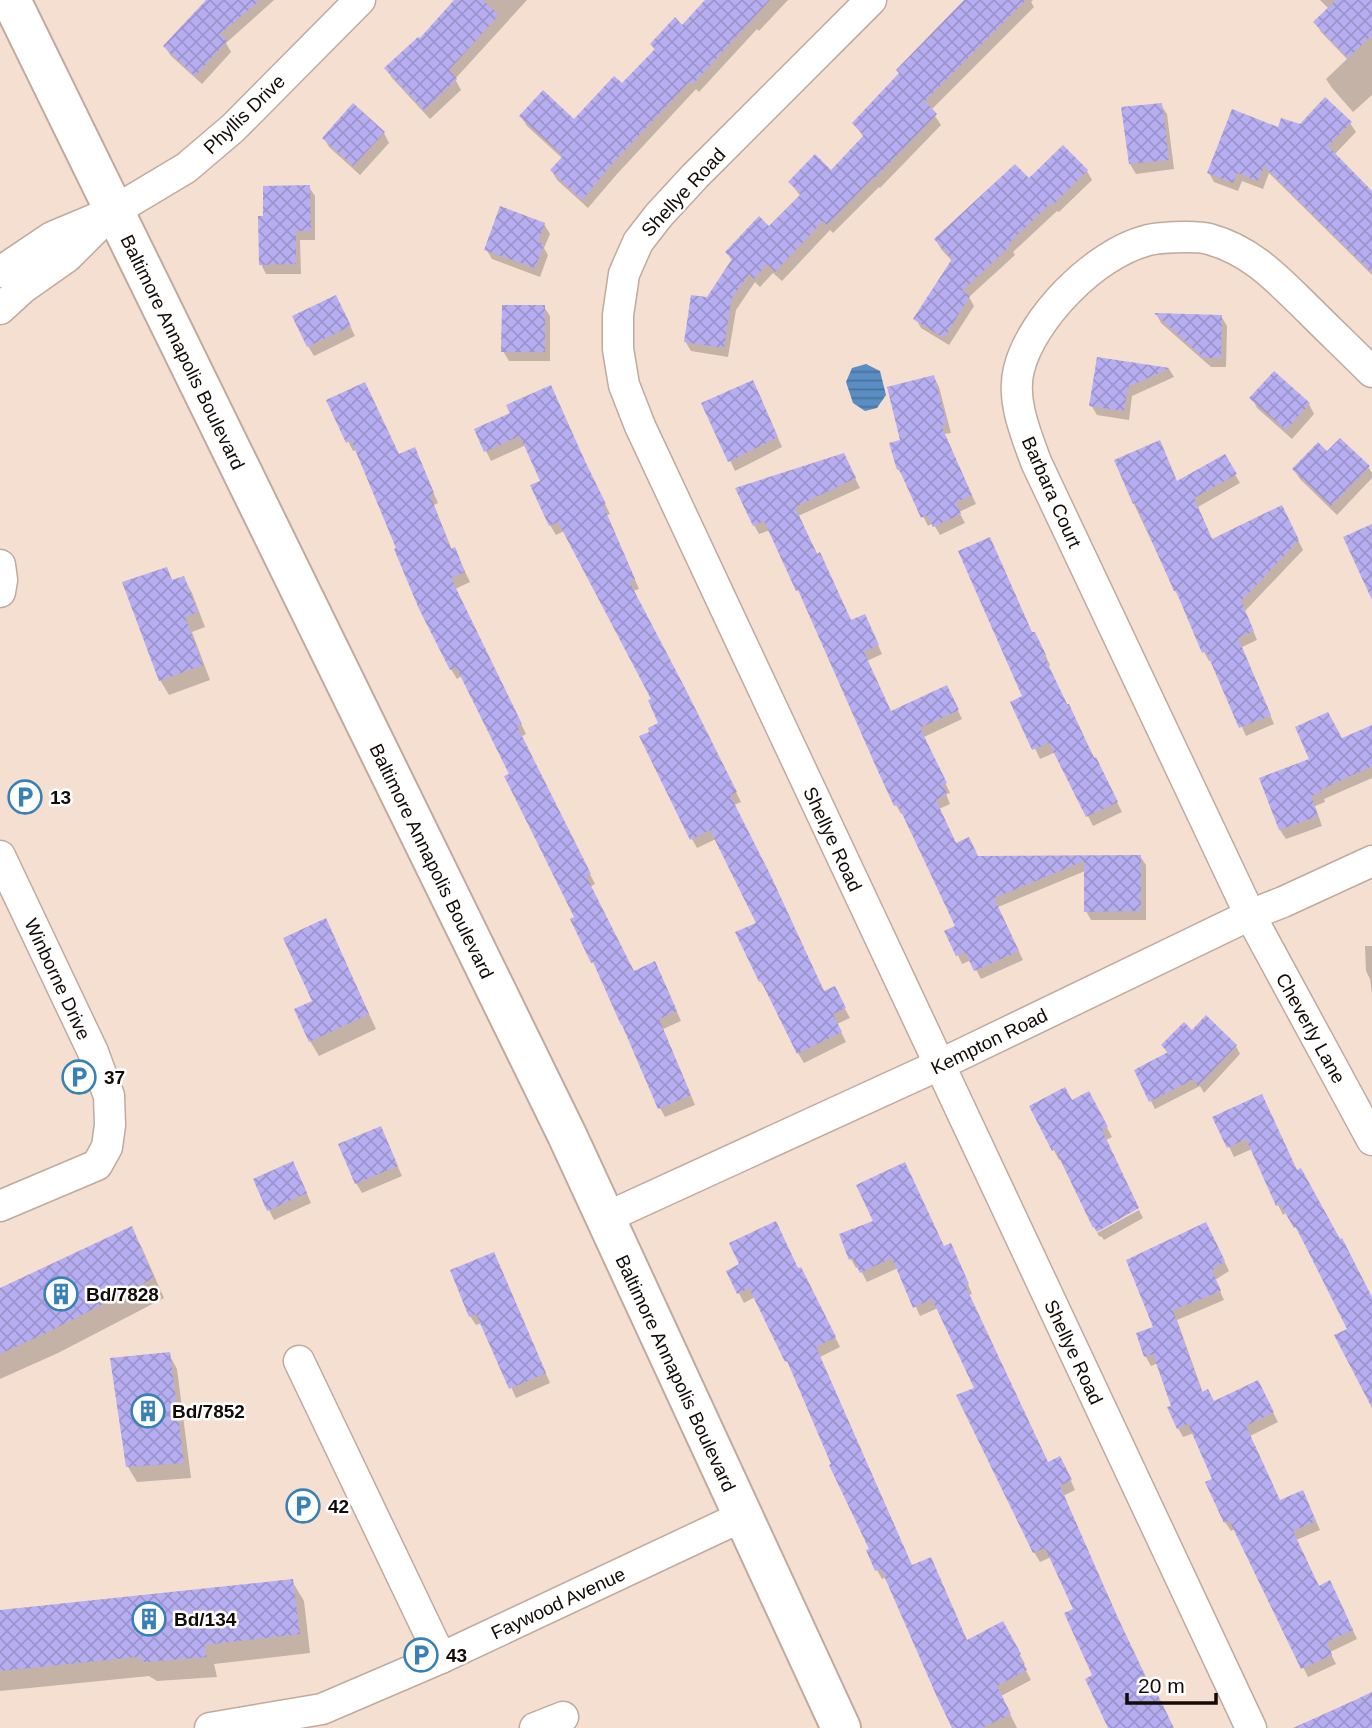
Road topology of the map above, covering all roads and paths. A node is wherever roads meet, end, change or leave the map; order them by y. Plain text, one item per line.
1 (11, 0) edge
2 (360, 0) edge
3 (871, 0) edge
4 (114, 211) junction
5 (0, 272) edge
6 (0, 309) edge
7 (1372, 372) edge
8 (0, 565) edge
9 (0, 592) edge
10 (0, 856) edge
11 (1372, 861) edge
12 (1250, 915) junction
13 (939, 1065) junction
14 (1372, 1140) edge
15 (0, 1206) edge
16 (605, 1218) junction
17 (299, 1361) dead end
18 (743, 1516) junction
19 (441, 1657) junction
20 (563, 1717) dead end
21 (211, 1728) edge
22 (535, 1728) edge
23 (841, 1728) edge
24 (1251, 1728) edge

1 - 4 main road, Baltimore Annapolis Boulevard
2 - 4 street, Phyllis Drive
3 - 13 street, Shellye Road
4 - 5 street
4 - 6 street
4 - 16 main road, Baltimore Annapolis Boulevard
7 - 12 street, Barbara Court
8 - 9 street
10 - 15 street, Winborne Drive
11 - 12 street, Kempton Road
12 - 13 street, Kempton Road
12 - 14 street, Cheverly Lane
13 - 16 street, Kempton Road
13 - 24 street, Shellye Road
16 - 18 main road, Baltimore Annapolis Boulevard
17 - 19 street
18 - 19 street, Faywood Avenue
18 - 23 main road, Baltimore Annapolis Boulevard
19 - 21 street, Faywood Avenue
20 - 22 street

